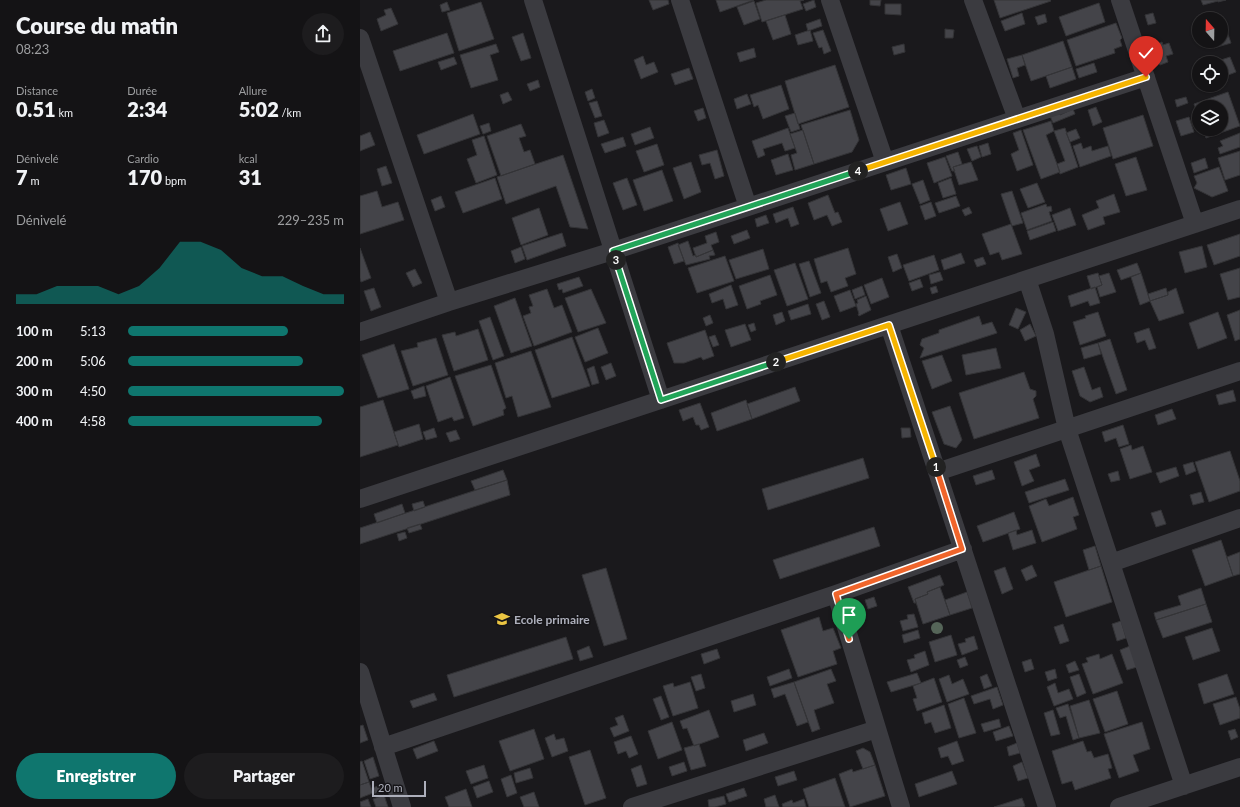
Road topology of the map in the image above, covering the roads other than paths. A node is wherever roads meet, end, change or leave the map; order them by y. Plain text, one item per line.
1 (533, 0) edge
2 (680, 0) edge
3 (832, 0) edge
4 (973, 0) edge
5 (1120, 0) edge
6 (360, 38) edge
7 (365, 65) edge
8 (1146, 77) junction
9 (1017, 119) junction
10 (885, 162) junction
11 (748, 207) junction
12 (1240, 210) edge
13 (1195, 224) junction
14 (613, 251) junction
15 (1027, 279) junction
16 (449, 302) junction
17 (889, 325) junction
18 (360, 332) edge
19 (1240, 371) edge
20 (661, 400) junction
21 (1067, 429) junction
22 (937, 472) junction
23 (360, 499) edge
24 (1240, 518) edge
25 (962, 549) junction
26 (1111, 563) junction
27 (836, 594) junction
28 (360, 672) edge
29 (877, 729) junction
30 (383, 747) junction
31 (1240, 767) edge
32 (1184, 786) junction
33 (402, 807) edge
34 (632, 807) edge
35 (901, 807) edge
36 (1047, 807) edge
37 (1120, 807) edge

1 - 14 street
2 - 11 street
3 - 10 street
4 - 9 street
5 - 8 street
6 - 7 street
7 - 16 street
8 - 9 street
8 - 13 street
9 - 10 street
10 - 11 street
11 - 14 street
12 - 13 street
13 - 15 street
14 - 16 street
14 - 20 street
15 - 17 street
15 - 21 street
16 - 18 street
17 - 20 street
17 - 22 street
19 - 21 street
20 - 23 street
21 - 22 street
21 - 26 street
22 - 25 street
24 - 26 street
25 - 27 street
25 - 36 street
26 - 32 street
27 - 29 street
27 - 30 street
28 - 30 street
29 - 34 street
29 - 35 street
30 - 33 street
31 - 32 street
32 - 37 street

